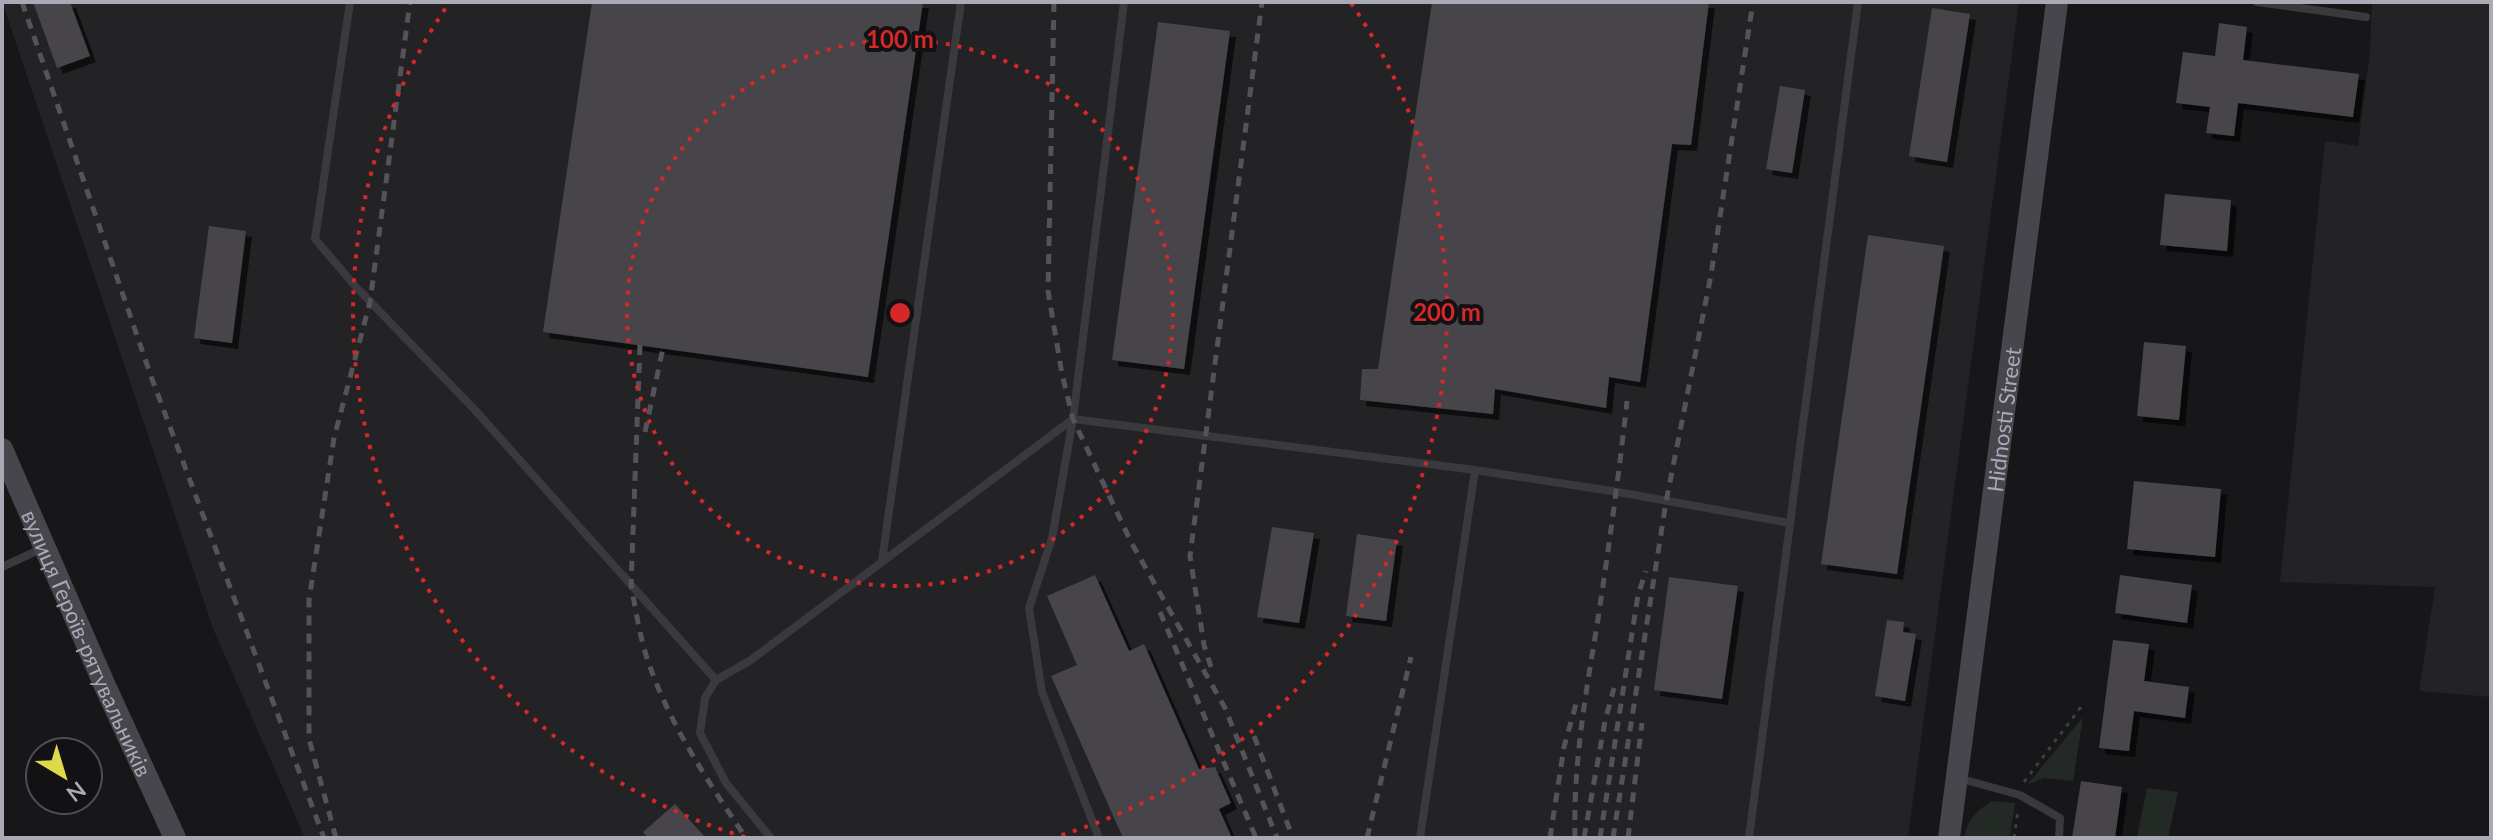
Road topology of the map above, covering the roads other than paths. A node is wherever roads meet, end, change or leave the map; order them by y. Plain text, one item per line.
1 (350, 2) edge
2 (961, 2) edge
3 (1124, 2) edge
4 (1858, 2) edge
5 (2057, 2) edge
6 (2257, 2) edge
7 (2366, 17) dead end
8 (1073, 419) junction
9 (2, 449) edge
10 (1475, 470) junction
11 (1790, 523) junction
12 (45, 547) junction
13 (882, 561) junction
14 (2, 567) edge
15 (716, 680) junction
16 (1957, 778) junction
17 (175, 838) edge
18 (771, 838) edge
19 (1099, 838) edge
20 (1420, 838) edge
21 (1749, 838) edge
22 (1949, 838) edge
23 (2059, 838) edge

1 - 15 lane
2 - 13 lane
3 - 8 lane
4 - 11 lane
5 - 16 main road, Hidnosti Street
6 - 7 lane
8 - 10 lane
8 - 13 lane
8 - 19 lane
9 - 12 main road, вулиця Героїв-рятувальників
10 - 11 lane
10 - 20 lane
11 - 21 lane
12 - 14 lane
12 - 17 main road, вулиця Героїв-рятувальників
13 - 15 lane
15 - 18 lane
16 - 22 main road, Hidnosti Street
16 - 23 lane

